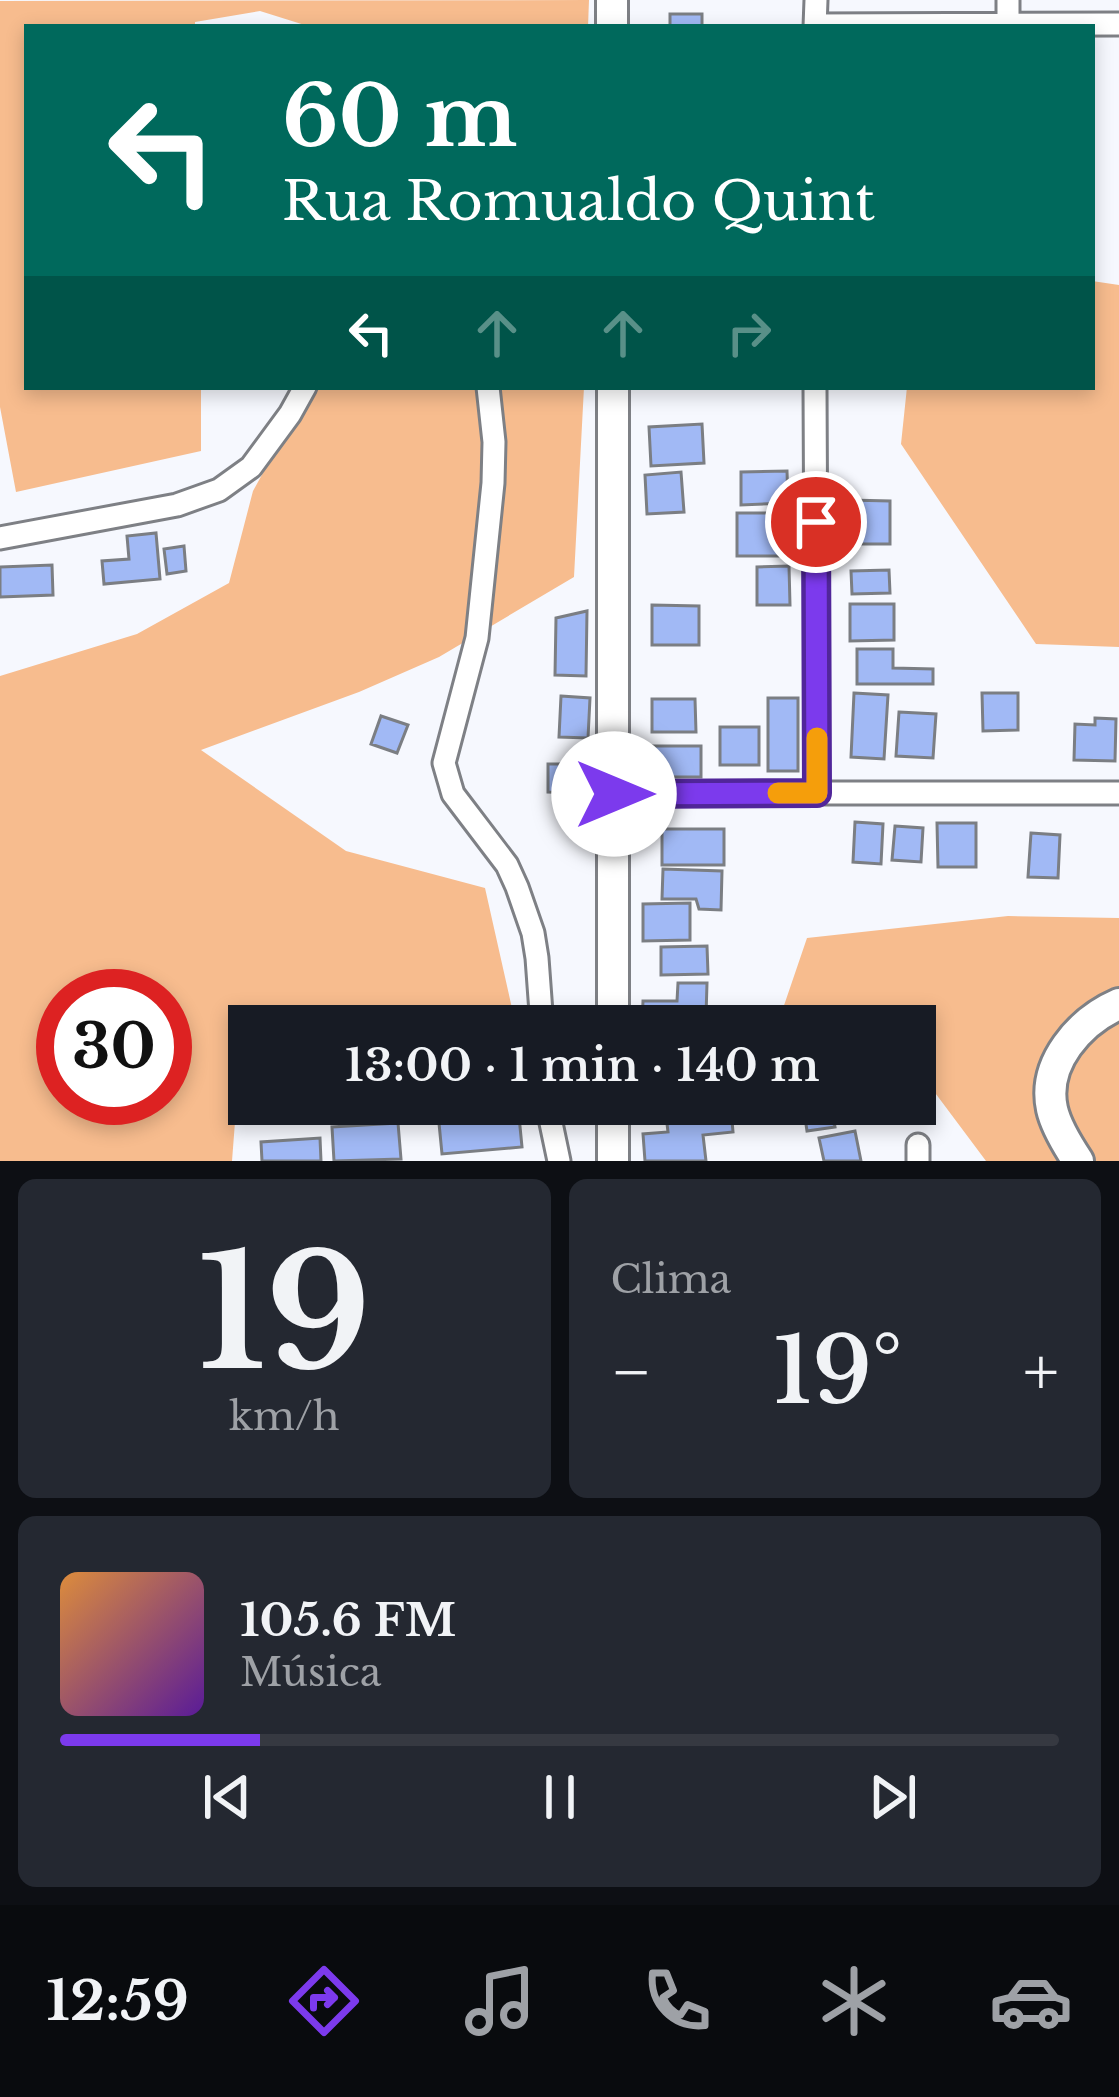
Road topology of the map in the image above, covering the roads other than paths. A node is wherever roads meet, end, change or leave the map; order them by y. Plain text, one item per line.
1 (303, 390) edge
2 (488, 390) edge
3 (613, 390) edge
4 (815, 390) edge
5 (0, 538) edge
6 (817, 793) junction
7 (1119, 793) edge
8 (614, 794) junction
9 (1119, 1004) edge
10 (540, 1005) edge
11 (613, 1005) edge
12 (552, 1125) edge
13 (613, 1125) edge
14 (560, 1161) edge
15 (613, 1161) edge
16 (1078, 1161) edge

1 - 5 street
2 - 10 street
3 - 8 street
4 - 6 street
6 - 7 street
6 - 8 street
8 - 11 street
9 - 16 street
12 - 14 street
13 - 15 street

